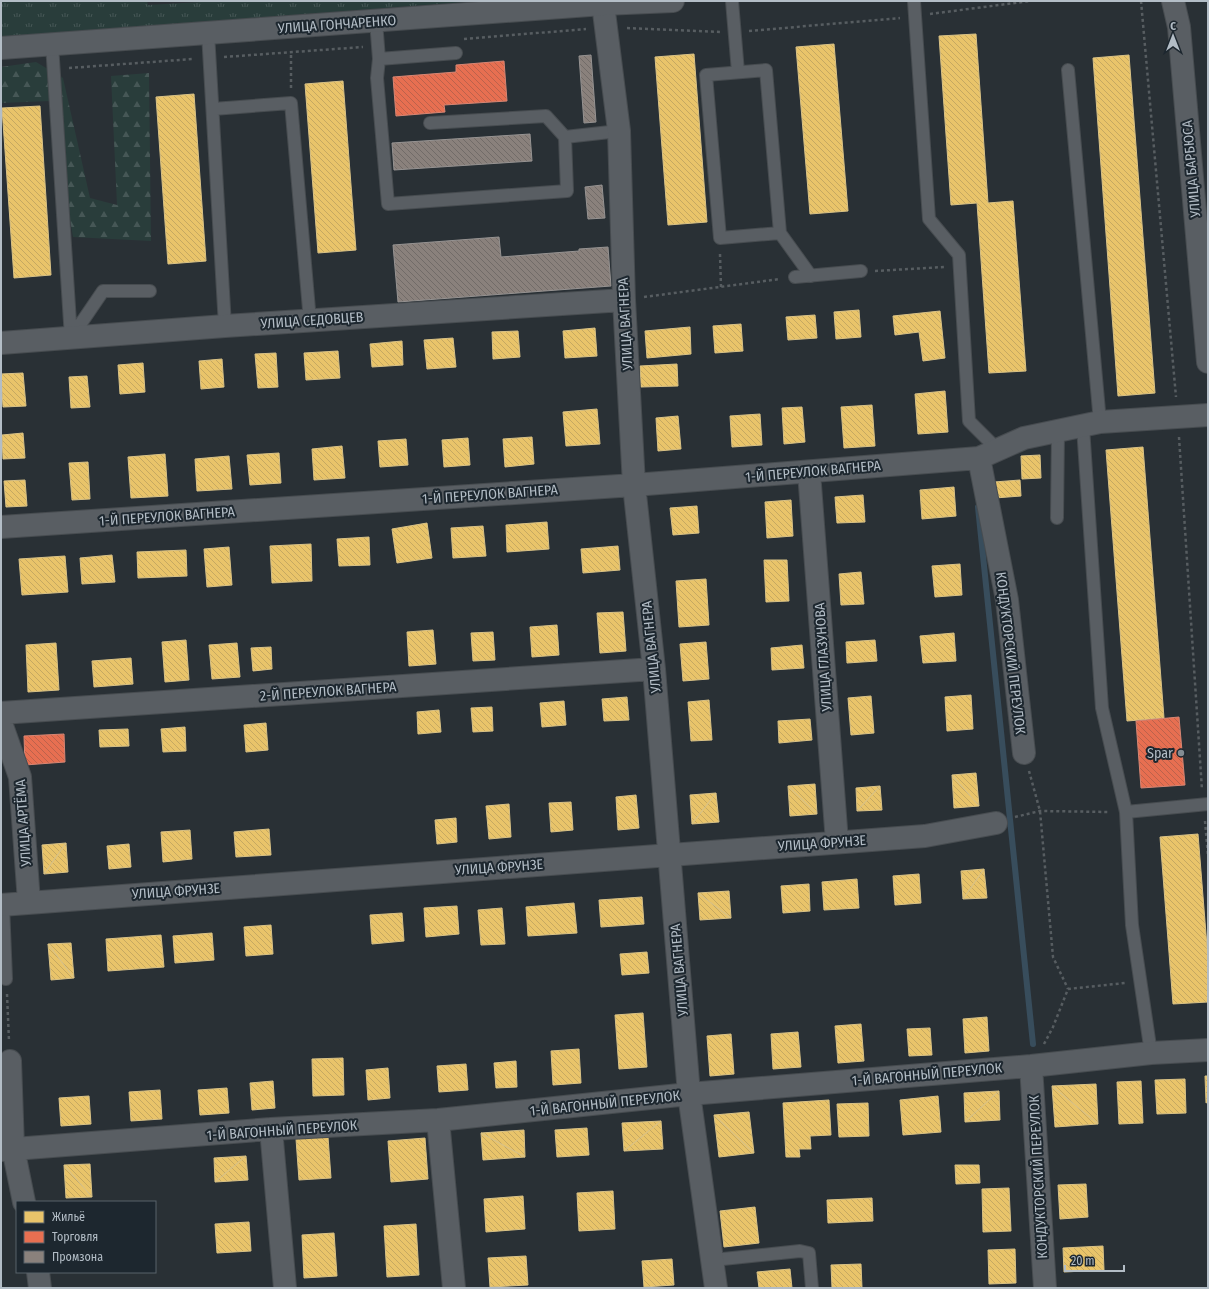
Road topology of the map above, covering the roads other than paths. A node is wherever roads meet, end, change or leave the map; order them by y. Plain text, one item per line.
1 (673, 1) edge
2 (732, 1) edge
3 (914, 1) edge
4 (1173, 1) edge
5 (603, 4) junction
6 (376, 21) junction
7 (208, 33) junction
8 (52, 44) junction
9 (1, 48) edge
10 (456, 53) dead end
11 (379, 59) junction
12 (1068, 70) dead end
13 (738, 72) junction
14 (213, 110) junction
15 (430, 123) dead end
16 (619, 131) junction
17 (565, 137) junction
18 (780, 233) junction
19 (861, 271) road end
20 (811, 276) junction
21 (795, 277) road end
22 (150, 291) dead end
23 (624, 300) junction
24 (310, 321) junction
25 (225, 326) junction
26 (71, 338) junction
27 (1, 343) edge
28 (1208, 362) edge
29 (1208, 415) edge
30 (1092, 424) junction
31 (1058, 432) junction
32 (988, 453) junction
33 (809, 472) junction
34 (634, 485) junction
35 (1057, 518) dead end
36 (1, 527) edge
37 (654, 668) junction
38 (1, 713) edge
39 (1, 723) edge
40 (1024, 754) road end
41 (1208, 804) edge
42 (1126, 812) junction
43 (996, 822) road end
44 (837, 842) junction
45 (670, 855) junction
46 (28, 902) junction
47 (2, 905) edge
48 (6, 980) road end
49 (1208, 1050) edge
50 (1151, 1053) junction
51 (10, 1061) road end
52 (1031, 1066) junction
53 (689, 1094) junction
54 (438, 1120) junction
55 (272, 1130) junction
56 (7, 1149) edge
57 (24, 1201) edge
58 (713, 1260) junction
59 (38, 1273) edge
60 (40, 1288) edge
61 (285, 1288) edge
62 (454, 1288) edge
63 (716, 1288) edge
64 (812, 1288) edge
65 (1045, 1288) edge

1 - 5 street, УЛИЦА ГОНЧАРЕНКО
2 - 13 lane
3 - 32 lane
4 - 28 street, УЛИЦА БАРБЮСА
5 - 6 street, УЛИЦА ГОНЧАРЕНКО
5 - 16 street, УЛИЦА ВАГНЕРА
6 - 7 street, УЛИЦА ГОНЧАРЕНКО
6 - 11 lane
7 - 8 street, УЛИЦА ГОНЧАРЕНКО
7 - 14 lane
8 - 9 street, УЛИЦА ГОНЧАРЕНКО
8 - 26 lane
10 - 11 lane
11 - 17 lane
12 - 30 lane
13 - 18 lane
13 - 18 lane
14 - 24 lane
14 - 25 lane
15 - 17 lane
16 - 17 lane
16 - 23 street, УЛИЦА ВАГНЕРА
18 - 20 lane
19 - 20 lane
20 - 21 lane
22 - 26 lane
23 - 24 street, УЛИЦА СЕДОВЦЕВ
23 - 34 street, УЛИЦА ВАГНЕРА
24 - 25 street, УЛИЦА СЕДОВЦЕВ
25 - 26 street, УЛИЦА СЕДОВЦЕВ
26 - 27 street, УЛИЦА СЕДОВЦЕВ
29 - 30 street, 1-Й ПЕРЕУЛОК ВАГНЕРА
30 - 31 street, 1-Й ПЕРЕУЛОК ВАГНЕРА
30 - 42 lane
31 - 32 street, 1-Й ПЕРЕУЛОК ВАГНЕРА
31 - 35 lane
32 - 33 street, 1-Й ПЕРЕУЛОК ВАГНЕРА
32 - 40 street, КОНДУКТОРСКИЙ ПЕРЕУЛОК
33 - 34 street, 1-Й ПЕРЕУЛОК ВАГНЕРА
33 - 44 street, УЛИЦА ГЛАЗУНОВА
34 - 36 street, 1-Й ПЕРЕУЛОК ВАГНЕРА
34 - 37 street, УЛИЦА ВАГНЕРА
37 - 38 street, 2-Й ПЕРЕУЛОК ВАГНЕРА
37 - 45 street, УЛИЦА ВАГНЕРА
39 - 46 street, УЛИЦА АРТЁМА
41 - 42 lane
42 - 50 lane
43 - 44 street, УЛИЦА ФРУНЗЕ
44 - 45 street, УЛИЦА ФРУНЗЕ
45 - 46 street, УЛИЦА ФРУНЗЕ
45 - 53 street, УЛИЦА ВАГНЕРА
46 - 47 street, УЛИЦА ФРУНЗЕ
47 - 48 lane
49 - 50 street, 1-Й ВАГОННЫЙ ПЕРЕУЛОК
50 - 52 street, 1-Й ВАГОННЫЙ ПЕРЕУЛОК
51 - 56 street
52 - 53 street, 1-Й ВАГОННЫЙ ПЕРЕУЛОК
52 - 65 street, КОНДУКТОРСКИЙ ПЕРЕУЛОК
53 - 54 street, 1-Й ВАГОННЫЙ ПЕРЕУЛОК
53 - 58 street, УЛИЦА ВАГНЕРА
54 - 55 street, 1-Й ВАГОННЫЙ ПЕРЕУЛОК
54 - 62 street
55 - 56 street, 1-Й ВАГОННЫЙ ПЕРЕУЛОК
55 - 61 street
56 - 57 street
58 - 63 street, УЛИЦА ВАГНЕРА
58 - 64 lane
59 - 60 street

